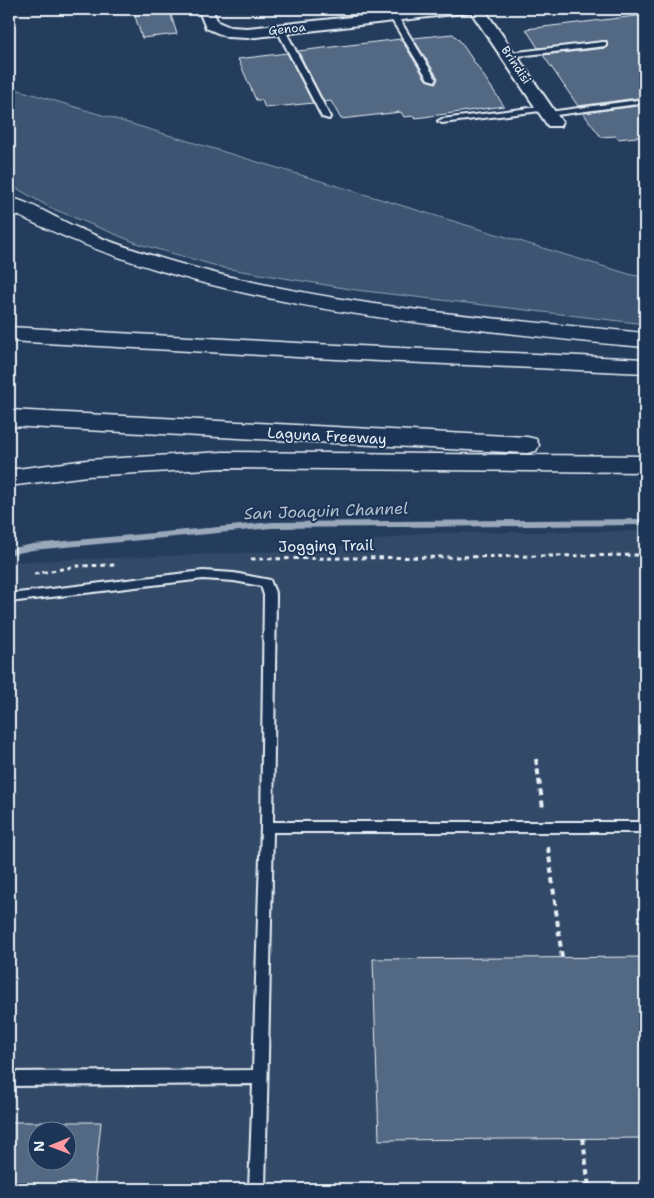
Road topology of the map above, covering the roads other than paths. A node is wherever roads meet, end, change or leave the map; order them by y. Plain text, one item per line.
1 (205, 9) edge
2 (466, 9) edge
3 (477, 9) edge
4 (394, 17) junction
5 (281, 30) junction
6 (603, 44) dead end
7 (509, 55) junction
8 (432, 79) dead end
9 (645, 101) edge
10 (549, 114) junction
11 (326, 117) dead end
12 (442, 120) dead end
13 (9, 199) edge
14 (9, 203) edge
15 (36, 217) junction
16 (9, 334) edge
17 (645, 340) edge
18 (645, 366) edge
19 (9, 418) edge
20 (645, 450) edge
21 (645, 464) edge
22 (9, 478) edge
23 (9, 598) edge
24 (267, 827) junction
25 (645, 827) edge
26 (260, 1077) junction
27 (9, 1079) edge
28 (257, 1189) edge

1 - 5 street, Genoa
2 - 4 street, Genoa
3 - 7 street, Brindisi
4 - 5 street, Genoa
4 - 8 lane
5 - 11 lane
6 - 7 lane
7 - 10 street, Brindisi
9 - 10 lane
10 - 12 lane
13 - 15 highway
14 - 15 highway
15 - 17 highway
16 - 18 highway
19 - 20 highway, Laguna Freeway
21 - 22 highway
23 - 24 lane
24 - 25 lane
24 - 26 lane
26 - 27 lane
26 - 28 lane

